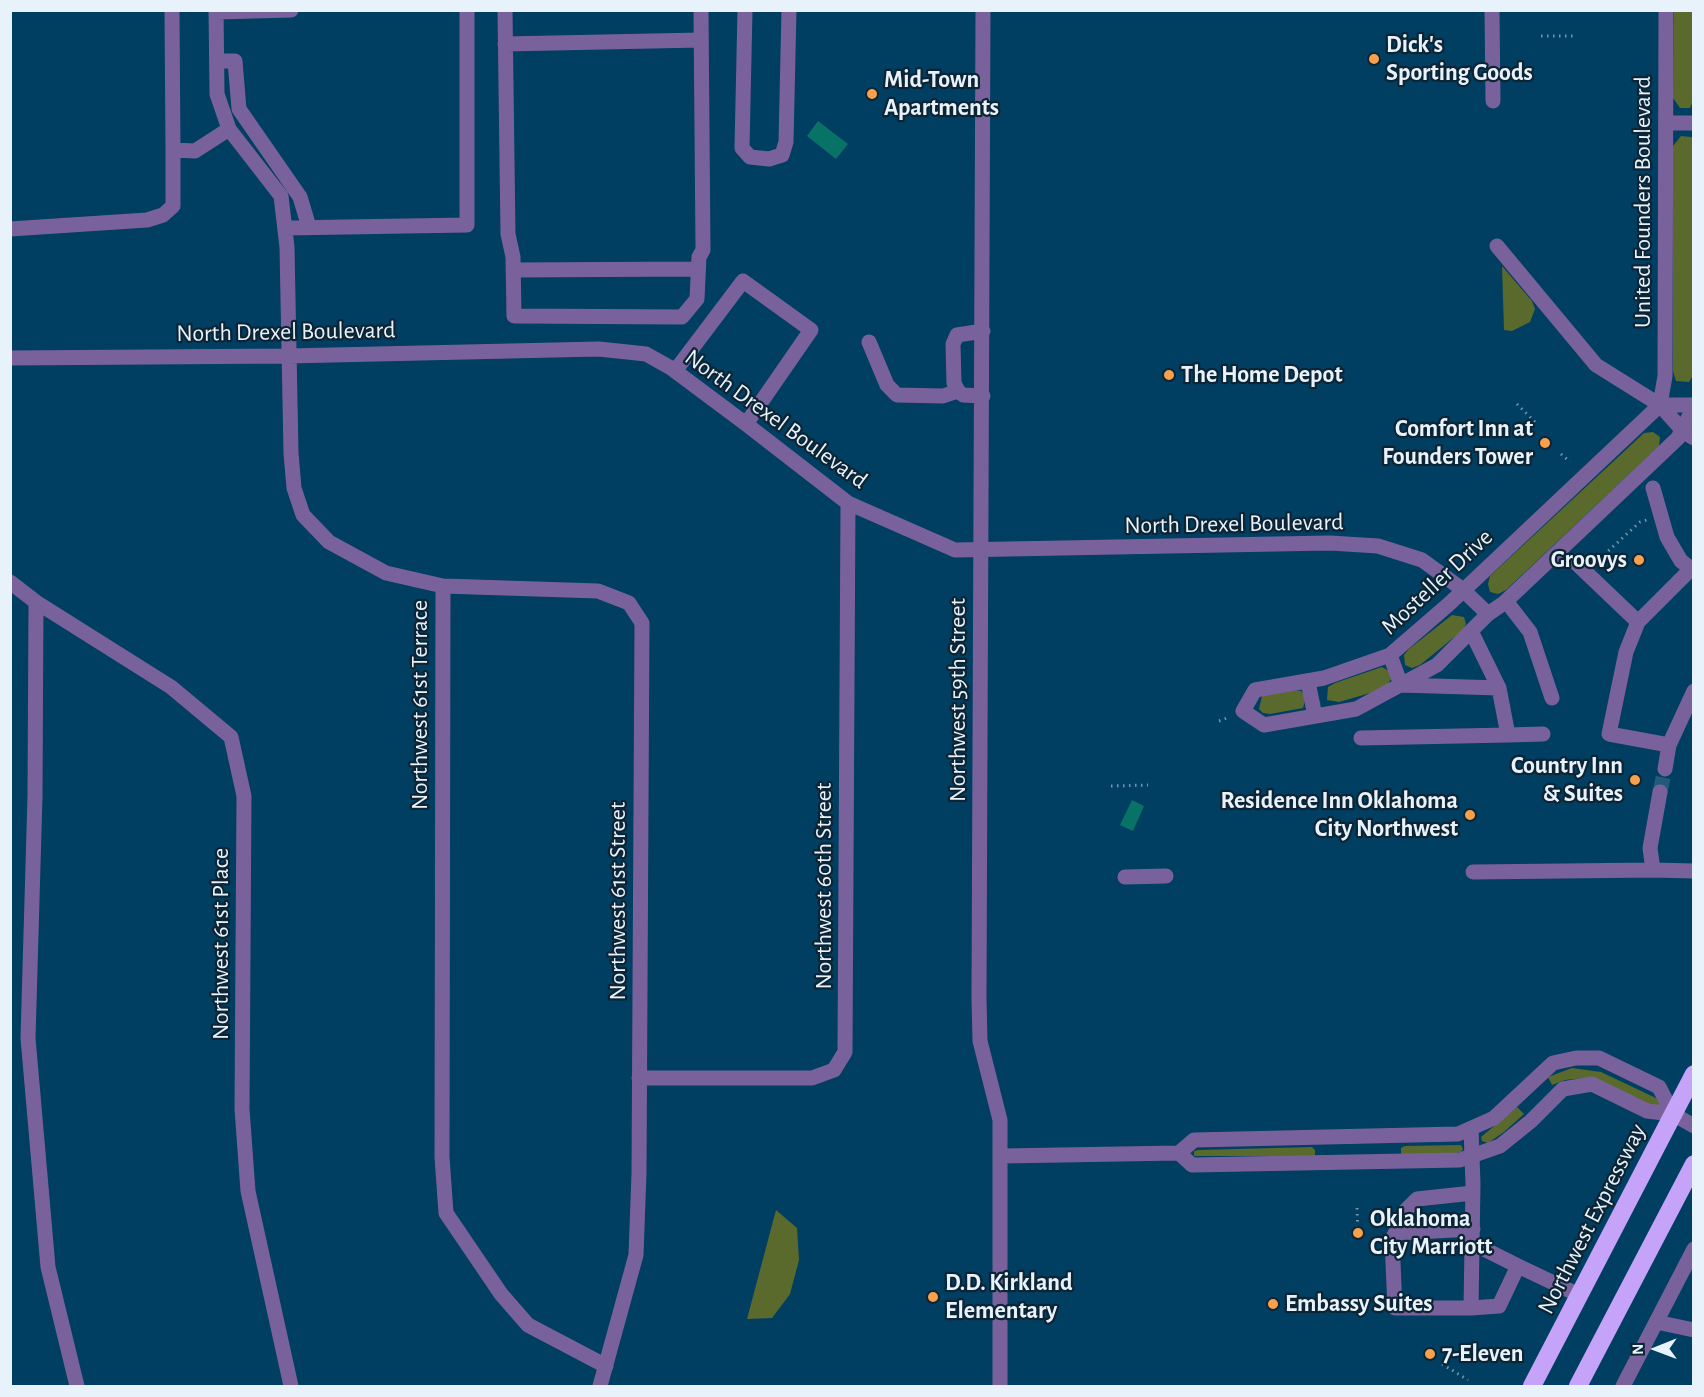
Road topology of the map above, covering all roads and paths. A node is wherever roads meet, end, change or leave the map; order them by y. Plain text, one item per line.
1 (171, 10) edge
2 (291, 10) edge
3 (467, 10) edge
4 (505, 10) edge
5 (701, 10) edge
6 (745, 10) edge
7 (789, 10) edge
8 (984, 10) edge
9 (1492, 10) edge
10 (1666, 10) edge
11 (216, 11) edge
12 (1541, 36) dead end
13 (1576, 36) dead end
14 (701, 40) junction
15 (505, 44) junction
16 (217, 61) junction
17 (1492, 101) dead end
18 (1666, 123) junction
19 (1694, 123) edge
20 (229, 129) junction
21 (173, 150) junction
22 (309, 227) junction
23 (285, 228) junction
24 (10, 229) edge
25 (1497, 246) dead end
26 (699, 269) junction
27 (513, 270) junction
28 (983, 331) junction
29 (869, 342) dead end
30 (288, 356) junction
31 (10, 358) edge
32 (675, 371) junction
33 (957, 391) junction
34 (983, 396) junction
35 (1662, 399) junction
36 (1517, 404) dead end
37 (1694, 406) edge
38 (746, 424) junction
39 (1538, 425) dead end
40 (1689, 435) edge
41 (1561, 454) dead end
42 (1570, 462) dead end
43 (1653, 489) dead end
44 (848, 503) junction
45 (1660, 516) junction
46 (1616, 544) junction
47 (1619, 547) dead end
48 (981, 550) junction
49 (1579, 567) joint
50 (1692, 570) edge
51 (10, 582) edge
52 (443, 586) junction
53 (1462, 589) junction
54 (1506, 601) junction
55 (36, 602) junction
56 (1488, 614) junction
57 (1638, 622) junction
58 (1471, 631) junction
59 (1390, 655) junction
60 (1308, 682) junction
61 (1401, 685) junction
62 (1499, 688) junction
63 (1694, 691) edge
64 (1552, 698) dead end
65 (1315, 716) junction
66 (1543, 734) dead end
67 (1508, 735) junction
68 (1361, 738) dead end
69 (1669, 746) junction
70 (1665, 769) tunnel mouth
71 (1148, 785) dead end
72 (1111, 786) dead end
73 (1660, 792) tunnel mouth
74 (1653, 870) junction
75 (1694, 871) edge
76 (1473, 872) dead end
77 (1166, 876) dead end
78 (1125, 877) dead end
79 (1694, 1074) edge
80 (639, 1078) junction
81 (1529, 1084) junction
82 (1547, 1106) junction
83 (1673, 1114) junction
84 (1694, 1126) edge
85 (1471, 1129) junction
86 (1179, 1153) junction
87 (1002, 1156) junction
88 (1473, 1156) junction
89 (1694, 1164) edge
90 (1473, 1193) junction
91 (1357, 1208) dead end
92 (1358, 1233) dead end
93 (1396, 1233) junction
94 (1473, 1236) junction
95 (1694, 1250) edge
96 (1518, 1266) junction
97 (1579, 1295) junction
98 (1471, 1308) junction
99 (1656, 1322) junction
100 (1694, 1330) edge
101 (1442, 1364) dead end
102 (606, 1366) junction
103 (1468, 1380) dead end
104 (77, 1386) edge
105 (291, 1386) edge
106 (600, 1386) edge
107 (1000, 1386) edge
108 (1532, 1386) edge
109 (1578, 1386) edge
110 (1623, 1386) edge

1 - 21 street
2 - 11 street
3 - 22 street
4 - 15 street
5 - 14 street
6 - 7 street
8 - 28 street, Northwest 59th Street
9 - 17 street
10 - 18 street, United Founders Boulevard
11 - 16 street, Northwest 61st Terrace
12 - 13 path
14 - 15 street
14 - 26 street
15 - 27 street
16 - 20 street, Northwest 61st Terrace
16 - 22 street
18 - 19 street
18 - 35 street, United Founders Boulevard
20 - 21 street
20 - 23 street, Northwest 61st Terrace
21 - 24 street
22 - 23 street
23 - 30 street, Northwest 61st Terrace
25 - 35 street
26 - 27 street
26 - 27 street
28 - 33 street
28 - 34 street, Northwest 59th Street
29 - 33 street
30 - 31 street, North Drexel Boulevard
30 - 32 street, North Drexel Boulevard
30 - 52 street, Northwest 61st Terrace
32 - 38 street, North Drexel Boulevard
32 - 38 street
33 - 34 street
34 - 48 street, Northwest 59th Street
35 - 37 street
35 - 40 street
35 - 53 street, Mosteller Drive
36 - 39 path
37 - 40 street
38 - 44 street, North Drexel Boulevard
40 - 54 street, Mosteller Drive
41 - 42 path
43 - 45 street
44 - 48 street, North Drexel Boulevard
44 - 80 street, Northwest 60th Street
45 - 46 path
45 - 50 street
46 - 47 path
46 - 49 path
48 - 53 street, North Drexel Boulevard
48 - 87 street, Northwest 59th Street
49 - 57 street
50 - 57 street
51 - 55 street, Northwest 61st Place
52 - 80 street, Northwest 61st Street
52 - 102 street, Northwest 61st Terrace
53 - 56 street, North Drexel Boulevard
53 - 59 street, Mosteller Drive
54 - 56 street, Mosteller Drive
54 - 64 street
55 - 104 street
55 - 105 street, Northwest 61st Place
56 - 58 street, Mosteller Drive
57 - 69 street
58 - 61 street, Mosteller Drive
58 - 62 street
59 - 60 street, Mosteller Drive
59 - 61 street
60 - 65 street
60 - 65 street, Mosteller Drive
61 - 62 street
61 - 65 street, Mosteller Drive
62 - 67 street
63 - 69 street
66 - 67 street
67 - 68 street
69 - 70 street
71 - 72 path
73 - 74 street
74 - 75 street
74 - 76 street
77 - 78 street
79 - 83 highway, Northwest Expressway
80 - 102 street, Northwest 61st Street
81 - 82 street
81 - 83 street
81 - 85 street
82 - 83 street
82 - 88 street
83 - 84 street
83 - 97 highway, Northwest Expressway
85 - 86 street
85 - 88 street
86 - 87 street
86 - 88 street
87 - 107 street, Northwest 59th Street
88 - 90 street
89 - 109 highway
90 - 93 street
90 - 94 street
91 - 92 path
93 - 94 street
93 - 98 street
94 - 96 street
94 - 98 street
95 - 99 street
96 - 97 street
96 - 98 street
97 - 108 highway, Northwest Expressway
99 - 100 street
99 - 110 street
101 - 103 path
102 - 106 street, Northwest 61st Street

